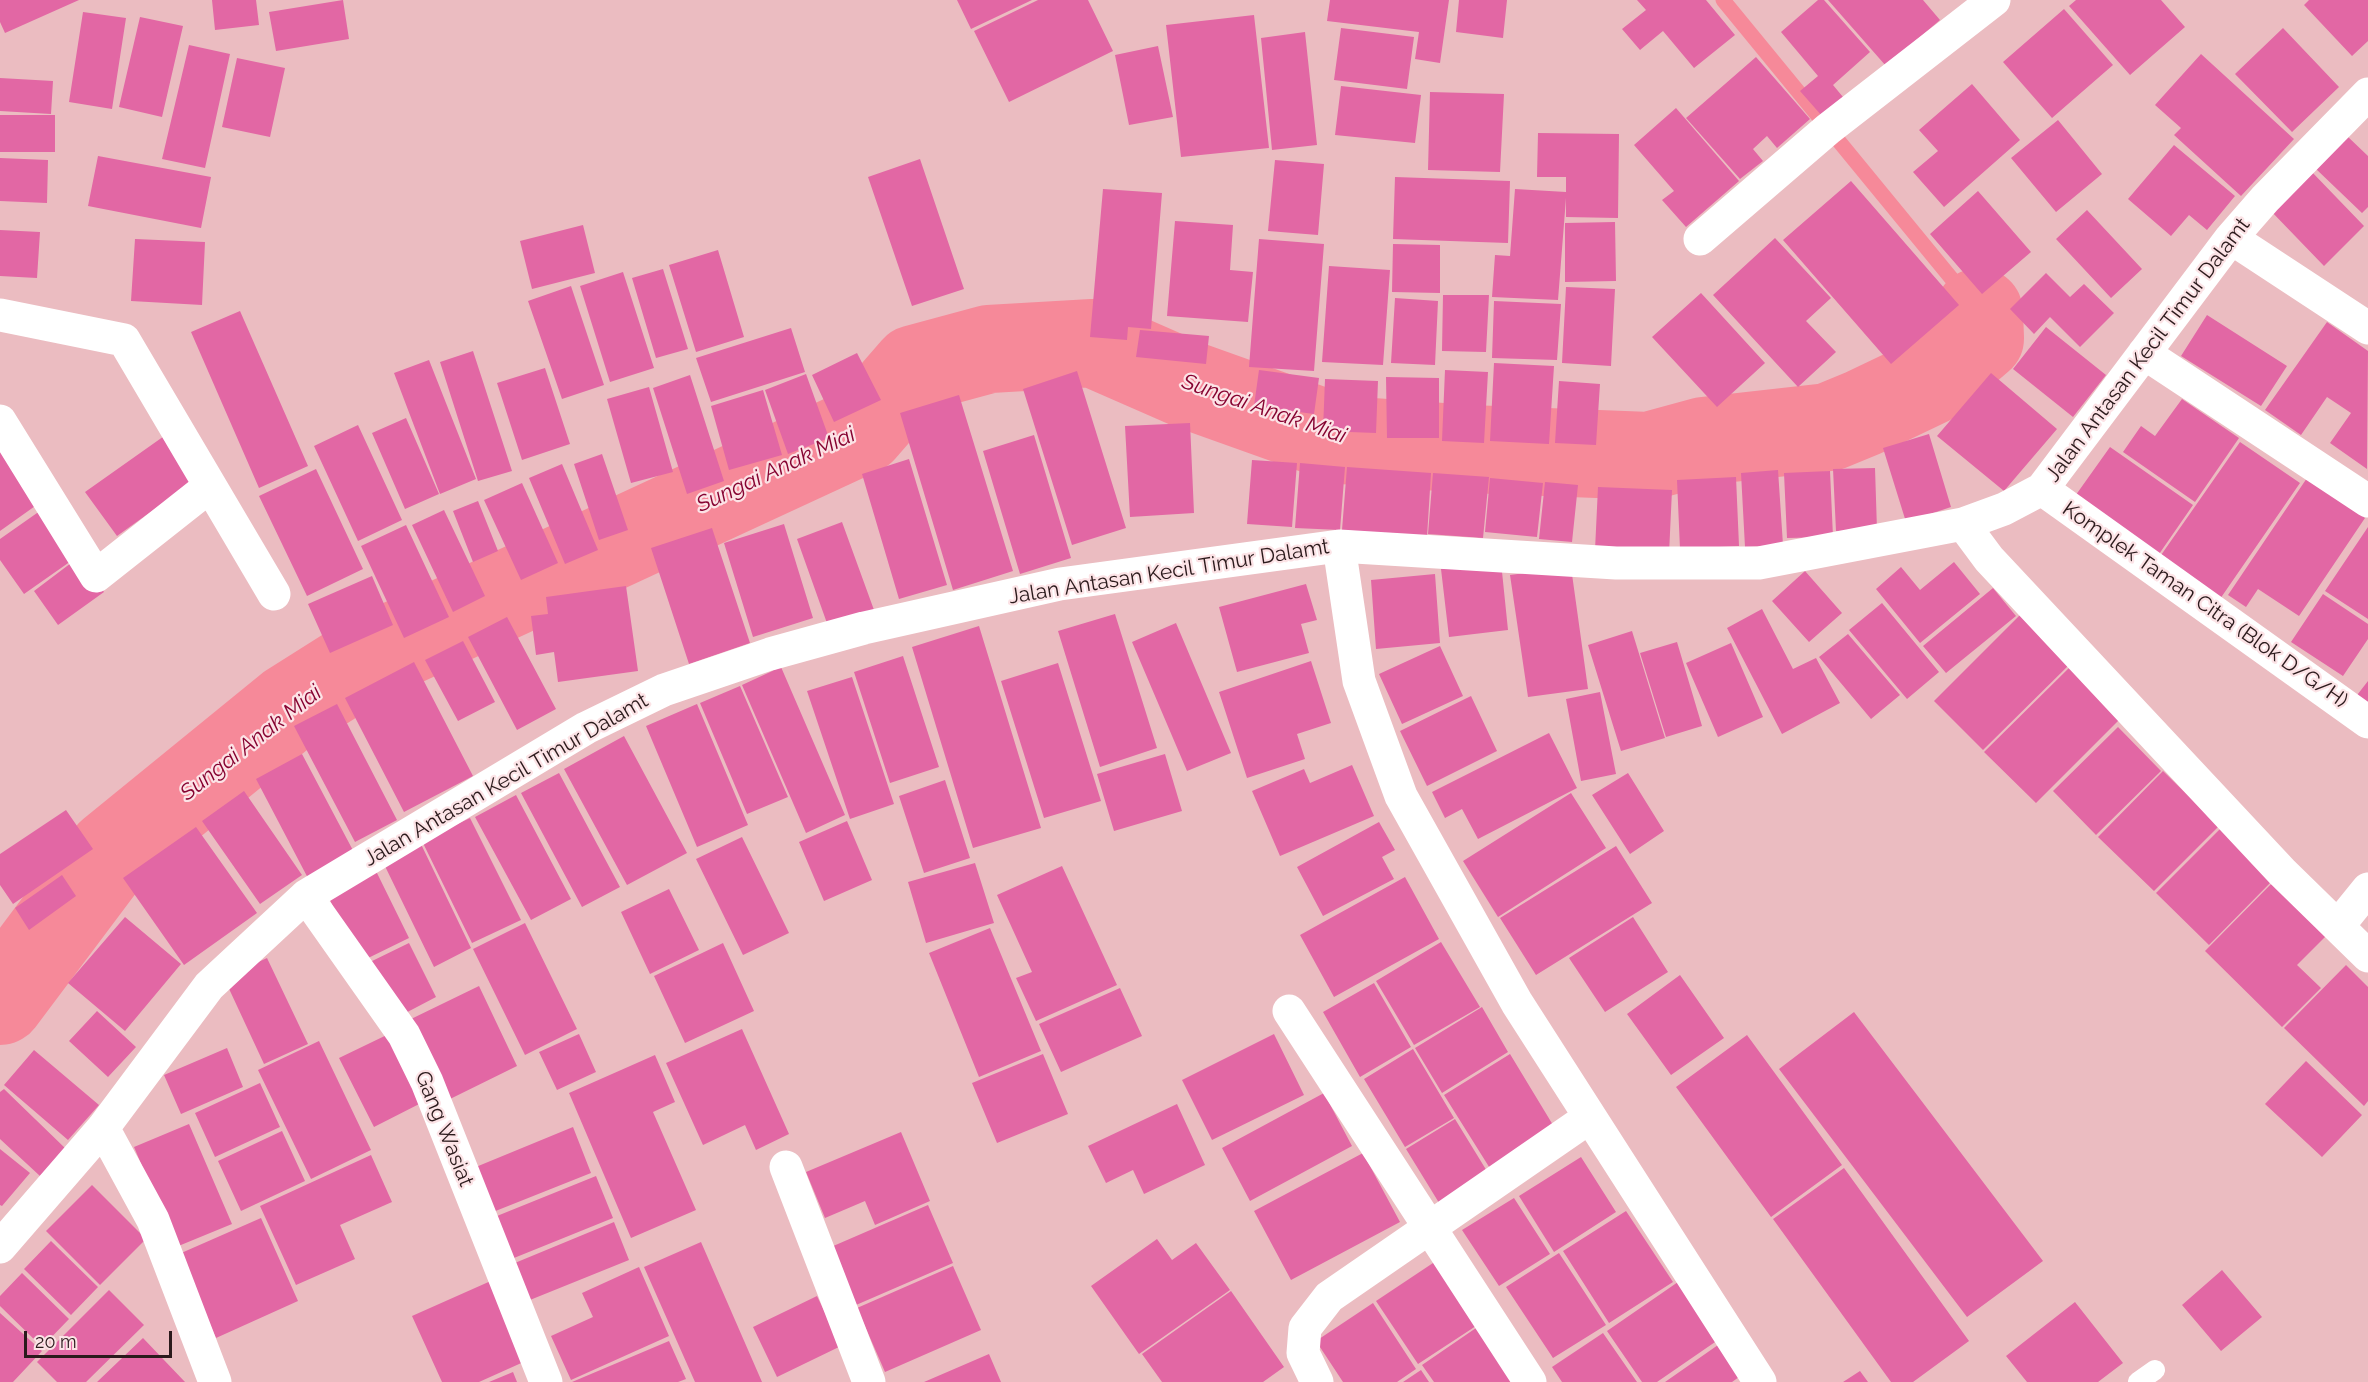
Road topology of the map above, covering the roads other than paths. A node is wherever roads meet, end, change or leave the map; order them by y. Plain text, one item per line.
1 (1994, 0) edge
2 (2368, 94) edge
3 (2231, 238) junction
4 (1700, 239) dead end
5 (0, 315) edge
6 (2368, 328) edge
7 (2144, 353) junction
8 (0, 421) edge
9 (210, 486) junction
10 (2042, 489) junction
11 (2368, 501) edge
12 (2004, 509) junction
13 (1963, 524) junction
14 (1339, 546) junction
15 (1989, 559) junction
16 (274, 594) dead end
17 (2368, 722) edge
18 (2368, 889) edge
19 (306, 896) junction
20 (2338, 927) junction
21 (2368, 956) edge
22 (1289, 1011) dead end
23 (1590, 1117) junction
24 (103, 1128) junction
25 (786, 1167) dead end
26 (1428, 1227) junction
27 (0, 1247) edge
28 (2155, 1370) dead end
29 (215, 1382) edge
30 (546, 1382) edge
31 (869, 1382) edge
32 (1317, 1382) edge
33 (1530, 1382) edge
34 (1760, 1382) edge
35 (2138, 1382) edge

1 - 4 street
2 - 3 street, Jalan Antasan Kecil Timur Dalamt
3 - 6 street
3 - 7 street, Jalan Antasan Kecil Timur Dalamt
5 - 9 street
7 - 10 street, Jalan Antasan Kecil Timur Dalamt
7 - 11 street
8 - 9 street
9 - 16 street
10 - 12 street, Jalan Antasan Kecil Timur Dalamt
10 - 17 street, Komplek Taman Citra (Blok D/G/H)
12 - 13 street, Jalan Antasan Kecil Timur Dalamt
12 - 15 street
13 - 14 street, Jalan Antasan Kecil Timur Dalamt
13 - 15 street
14 - 19 street, Jalan Antasan Kecil Timur Dalamt
14 - 23 street
15 - 20 street
18 - 20 street
19 - 24 street, Jalan Antasan Kecil Timur Dalamt
19 - 30 street, Gang Wasiat
20 - 21 street
22 - 26 street
23 - 26 street
23 - 34 street
24 - 27 street, Jalan Antasan Kecil Timur Dalamt
24 - 29 street
25 - 31 street
26 - 32 street
26 - 33 street
28 - 35 lane

